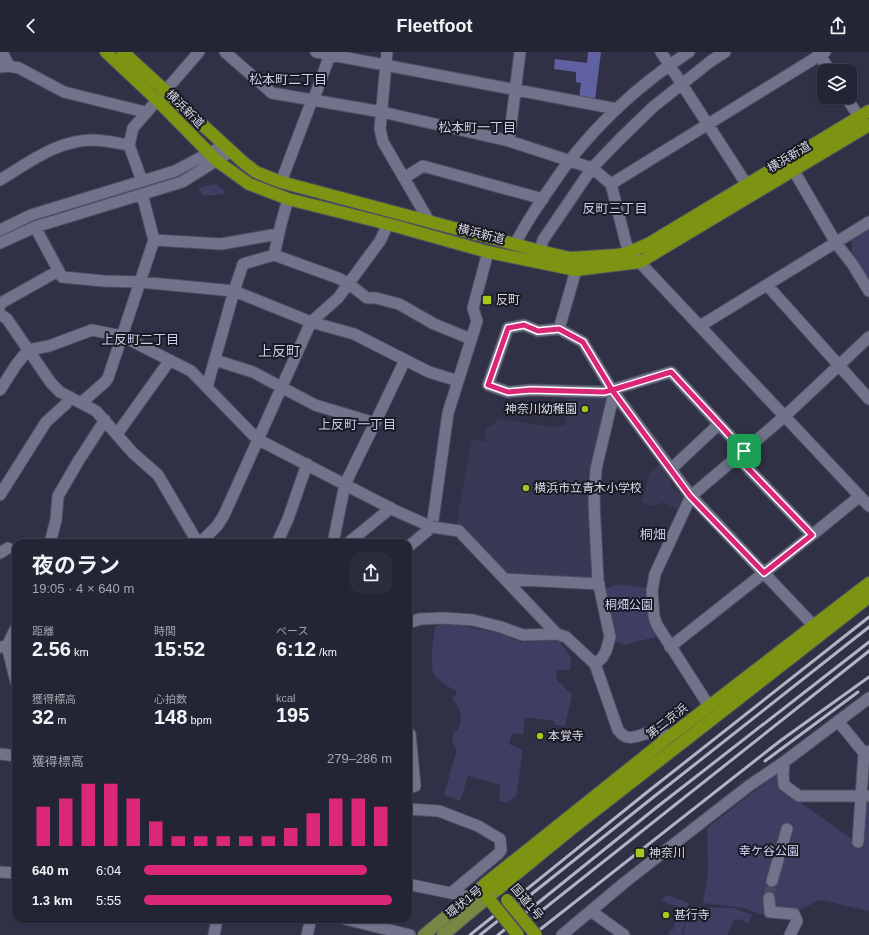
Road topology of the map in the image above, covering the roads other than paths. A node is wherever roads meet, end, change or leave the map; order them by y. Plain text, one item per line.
1 (2, 52) edge
2 (106, 52) edge
3 (123, 52) edge
4 (199, 52) edge
5 (225, 52) edge
6 (316, 52) edge
7 (387, 52) edge
8 (520, 52) edge
9 (661, 52) edge
10 (689, 52) edge
11 (725, 52) edge
12 (330, 53) edge
13 (821, 53) edge
14 (826, 64) edge
15 (669, 65) junction
16 (386, 66) junction
17 (5, 67) edge
18 (682, 83) junction
19 (166, 90) junction
20 (515, 90) junction
21 (157, 100) junction
22 (313, 100) junction
23 (853, 104) edge
24 (617, 109) junction
25 (145, 112) junction
26 (382, 112) junction
27 (864, 114) edge
28 (708, 124) junction
29 (869, 125) edge
30 (508, 142) junction
31 (129, 145) junction
32 (227, 149) junction
33 (213, 157) junction
34 (569, 161) junction
35 (592, 168) junction
36 (794, 171) junction
37 (404, 178) junction
38 (0, 180) edge
39 (142, 181) junction
40 (281, 182) junction
41 (611, 184) junction
42 (747, 185) junction
43 (142, 194) junction
44 (288, 198) junction
45 (543, 199) junction
46 (429, 222) junction
47 (869, 222) edge
48 (388, 224) junction
49 (35, 226) junction
50 (0, 230) edge
51 (278, 234) junction
52 (154, 240) junction
53 (0, 243) edge
54 (836, 243) junction
55 (515, 245) junction
56 (540, 251) junction
57 (488, 252) junction
58 (630, 252) junction
59 (274, 255) junction
60 (640, 262) junction
61 (576, 270) junction
62 (58, 271) junction
63 (140, 282) junction
64 (349, 284) junction
65 (767, 285) junction
66 (869, 291) edge
67 (234, 292) junction
68 (0, 306) edge
69 (0, 314) edge
70 (311, 322) junction
71 (700, 326) junction
72 (559, 329) junction
73 (122, 336) junction
74 (869, 337) edge
75 (471, 340) junction
76 (28, 350) junction
77 (170, 360) junction
78 (214, 360) junction
79 (405, 360) junction
80 (838, 365) junction
81 (458, 381) junction
82 (207, 387) junction
83 (281, 387) junction
84 (0, 390) edge
85 (613, 392) junction
86 (70, 397) junction
87 (869, 399) edge
88 (81, 403) junction
89 (785, 416) junction
90 (105, 420) junction
91 (375, 423) junction
92 (719, 424) junction
93 (117, 434) junction
94 (258, 439) junction
95 (741, 454) junction
96 (307, 464) junction
97 (671, 469) junction
98 (345, 484) junction
99 (0, 495) edge
100 (690, 496) junction
101 (865, 499) edge
102 (391, 508) junction
103 (432, 528) junction
104 (812, 535) junction
105 (51, 539) edge
106 (197, 539) edge
107 (203, 539) edge
108 (279, 539) edge
109 (333, 539) edge
110 (353, 539) edge
111 (412, 544) edge
112 (764, 573) junction
113 (505, 579) junction
114 (869, 583) edge
115 (598, 584) junction
116 (869, 597) edge
117 (412, 622) edge
118 (814, 626) junction
119 (12, 634) edge
120 (557, 634) junction
121 (4, 647) edge
122 (670, 647) junction
123 (595, 664) junction
124 (12, 670) edge
125 (869, 698) edge
126 (709, 706) junction
127 (838, 721) junction
128 (669, 737) junction
129 (866, 752) edge
130 (0, 754) edge
131 (12, 756) edge
132 (412, 760) edge
133 (784, 762) junction
134 (412, 787) edge
135 (865, 796) edge
136 (412, 809) edge
137 (787, 829) dead end
138 (858, 842) dead end
139 (0, 872) edge
140 (12, 873) edge
141 (772, 881) tunnel mouth
142 (485, 884) junction
143 (412, 885) edge
144 (498, 889) junction
145 (451, 893) junction
146 (470, 896) junction
147 (488, 898) junction
148 (770, 898) tunnel mouth
149 (591, 911) junction
150 (216, 923) edge
151 (311, 923) edge
152 (375, 923) edge
153 (214, 935) edge
154 (307, 935) edge
155 (410, 935) edge
156 (424, 935) edge
157 (443, 935) edge
158 (518, 935) edge
159 (536, 935) edge
160 (562, 935) edge
161 (624, 935) edge
162 (790, 935) edge

1 - 17 street
2 - 21 highway, 横浜新道
3 - 19 highway, 横浜新道
4 - 19 street
5 - 22 street
6 - 12 street
7 - 16 street
8 - 20 street
9 - 15 street
10 - 15 street
11 - 18 street
12 - 16 street
12 - 22 street
13 - 14 street
13 - 28 street
15 - 18 street
15 - 24 street
16 - 20 street
16 - 26 street
17 - 25 street
18 - 28 street
18 - 35 street
19 - 21 street
19 - 32 highway, 横浜新道
20 - 24 street
20 - 30 street
21 - 25 street
21 - 33 highway, 横浜新道
22 - 26 street
22 - 40 street
23 - 27 street
24 - 34 street
25 - 31 street
26 - 30 street
26 - 37 street
27 - 42 highway, 横浜新道
28 - 41 street
28 - 42 street
29 - 36 highway, 横浜新道
30 - 34 street
31 - 38 street
31 - 39 street
32 - 33 street
32 - 40 highway, 横浜新道
33 - 39 street
33 - 43 street
33 - 44 highway, 横浜新道
34 - 35 street
34 - 45 street
35 - 41 street
35 - 56 street
36 - 54 street
36 - 60 highway, 横浜新道
37 - 45 street
37 - 46 street
39 - 50 street
40 - 46 highway, 横浜新道
41 - 58 street
42 - 58 highway, 横浜新道
43 - 49 street
43 - 52 street
44 - 48 highway, 横浜新道
44 - 51 street
45 - 55 street
46 - 55 highway, 横浜新道
47 - 54 street
48 - 57 highway, 横浜新道
48 - 64 street
49 - 53 street
49 - 62 street
51 - 52 street
51 - 59 street
52 - 63 street
54 - 65 street
54 - 66 street
55 - 56 highway, 横浜新道
56 - 58 highway, 横浜新道
57 - 61 highway, 横浜新道
57 - 75 street
58 - 60 street
59 - 64 street
59 - 67 street
60 - 61 highway, 横浜新道
60 - 71 street
61 - 72 street
62 - 63 street
62 - 68 street
63 - 67 street
63 - 73 street
64 - 70 street
64 - 75 street
65 - 71 street
65 - 80 street
67 - 70 street
67 - 78 street
69 - 76 street
70 - 79 street
70 - 83 street
71 - 89 street
72 - 85 street
72 - 85 street
73 - 76 street
73 - 77 street
73 - 88 street
74 - 80 street
75 - 81 street
76 - 84 street
76 - 86 street
77 - 82 street
77 - 93 street
78 - 82 street
78 - 83 street
79 - 81 street
79 - 91 street
80 - 87 street
80 - 89 street
81 - 103 street
82 - 94 street
83 - 91 street
83 - 94 street
85 - 92 street
85 - 97 street
85 - 115 street
86 - 88 street
86 - 99 street
88 - 90 street
89 - 95 street
89 - 101 street
90 - 93 street
90 - 105 street
91 - 98 street
92 - 95 street
92 - 97 street
93 - 106 street
94 - 96 street
94 - 107 street
95 - 100 street
95 - 104 street
96 - 98 street
96 - 108 street
97 - 100 street
98 - 102 street
98 - 109 street
100 - 112 street
100 - 122 street
101 - 104 street
102 - 103 street
102 - 110 street
103 - 111 street
103 - 113 street, bridge
104 - 112 street
112 - 118 street
112 - 122 street
113 - 115 street
113 - 120 street
114 - 118 highway, 第二京浜
115 - 123 street
116 - 144 highway
117 - 120 street
118 - 126 highway, 第二京浜
119 - 121 street
120 - 123 street
121 - 124 street
122 - 126 street
123 - 128 street
125 - 127 street
126 - 128 highway, 第二京浜
127 - 129 street
127 - 133 street
128 - 142 highway, 第二京浜
129 - 135 street
130 - 131 street
132 - 134 street
133 - 135 street
133 - 149 street
135 - 138 street
136 - 145 street
137 - 141 street
139 - 140 street
142 - 144 highway, 国道1号
142 - 146 main road, 環状1号
142 - 147 highway
143 - 145 street
144 - 147 main road, 環状1号
144 - 159 highway, 国道1号, bridge
145 - 146 street
146 - 156 main road, 環状1号
147 - 157 main road, 環状1号
147 - 158 highway, bridge
148 - 162 street
149 - 160 street
149 - 161 street
150 - 153 street
151 - 154 street
152 - 155 street

